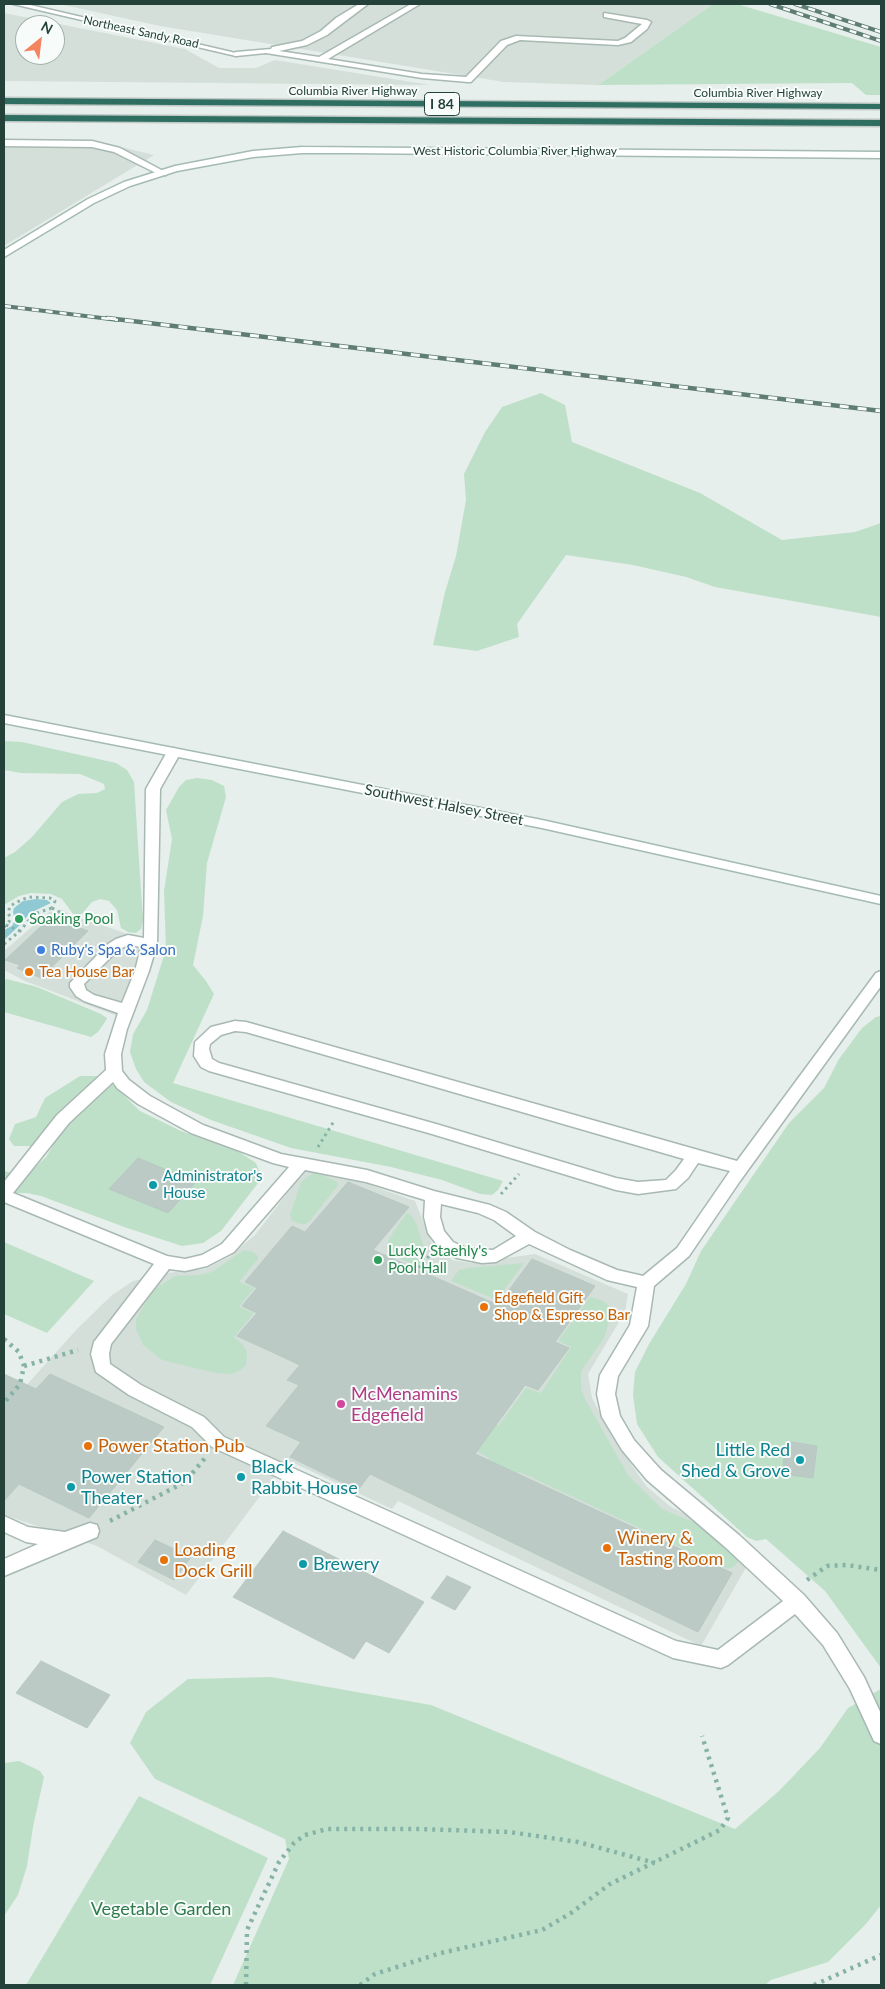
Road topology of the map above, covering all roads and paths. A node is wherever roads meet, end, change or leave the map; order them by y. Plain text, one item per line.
1 (17, 4) edge
2 (364, 4) edge
3 (416, 4) edge
4 (607, 15) dead end
5 (266, 51) junction
6 (320, 60) junction
7 (4, 100) edge
8 (881, 107) edge
9 (4, 118) edge
10 (881, 124) edge
11 (4, 143) edge
12 (881, 155) edge
13 (163, 173) junction
14 (4, 254) edge
15 (4, 719) edge
16 (174, 752) junction
17 (881, 900) edge
18 (52, 908) junction
19 (80, 923) dead end
20 (6, 926) edge
21 (19, 930) junction
22 (4, 944) edge
23 (150, 944) junction
24 (881, 976) edge
25 (126, 1010) junction
26 (114, 1072) junction
27 (344, 1104) junction
28 (315, 1152) dead end
29 (694, 1156) junction
30 (532, 1159) junction
31 (301, 1163) junction
32 (741, 1168) junction
33 (4, 1194) edge
34 (433, 1197) junction
35 (499, 1198) dead end
36 (529, 1236) junction
37 (432, 1251) dead end
38 (165, 1262) junction
39 (419, 1268) dead end
40 (646, 1283) junction
41 (4, 1339) edge
42 (103, 1342) junction
43 (24, 1366) junction
44 (4, 1403) edge
45 (218, 1442) junction
46 (4, 1524) edge
47 (90, 1532) joint
48 (65, 1540) junction
49 (4, 1568) edge
50 (881, 1570) edge
51 (793, 1597) junction
52 (881, 1735) edge
53 (702, 1736) dead end
54 (655, 1862) junction
55 (881, 1955) edge
56 (246, 1985) edge
57 (360, 1985) edge
58 (814, 1985) edge

1 - 5 street, Northeast Sandy Road
2 - 5 street
3 - 6 street
4 - 6 street
5 - 6 street
7 - 8 highway, Columbia River Highway / I 84
9 - 10 highway, Columbia River Highway / I 84
11 - 13 street
12 - 13 street, West Historic Columbia River Highway
13 - 14 street, West Historic Columbia River Highway
15 - 16 street, Southwest Halsey Street
16 - 17 street, Southwest Halsey Street
16 - 23 street
18 - 19 path
18 - 20 path
18 - 21 path
20 - 21 path
21 - 22 path
23 - 25 street
23 - 25 street
24 - 32 street
25 - 26 street
26 - 31 street
26 - 33 street
27 - 28 path
27 - 29 street
27 - 30 street
29 - 30 street
29 - 32 street
30 - 35 path
31 - 34 street
31 - 38 street
32 - 40 street
33 - 38 street
34 - 36 street
34 - 36 street
36 - 40 street
37 - 39 path
38 - 42 street
40 - 51 street
41 - 43 path
42 - 43 path
42 - 45 street
43 - 44 path
45 - 47 path
45 - 51 street
46 - 48 street
47 - 48 street
48 - 49 street
50 - 51 path
51 - 52 street
53 - 54 path
54 - 56 path
54 - 57 path
55 - 58 path

